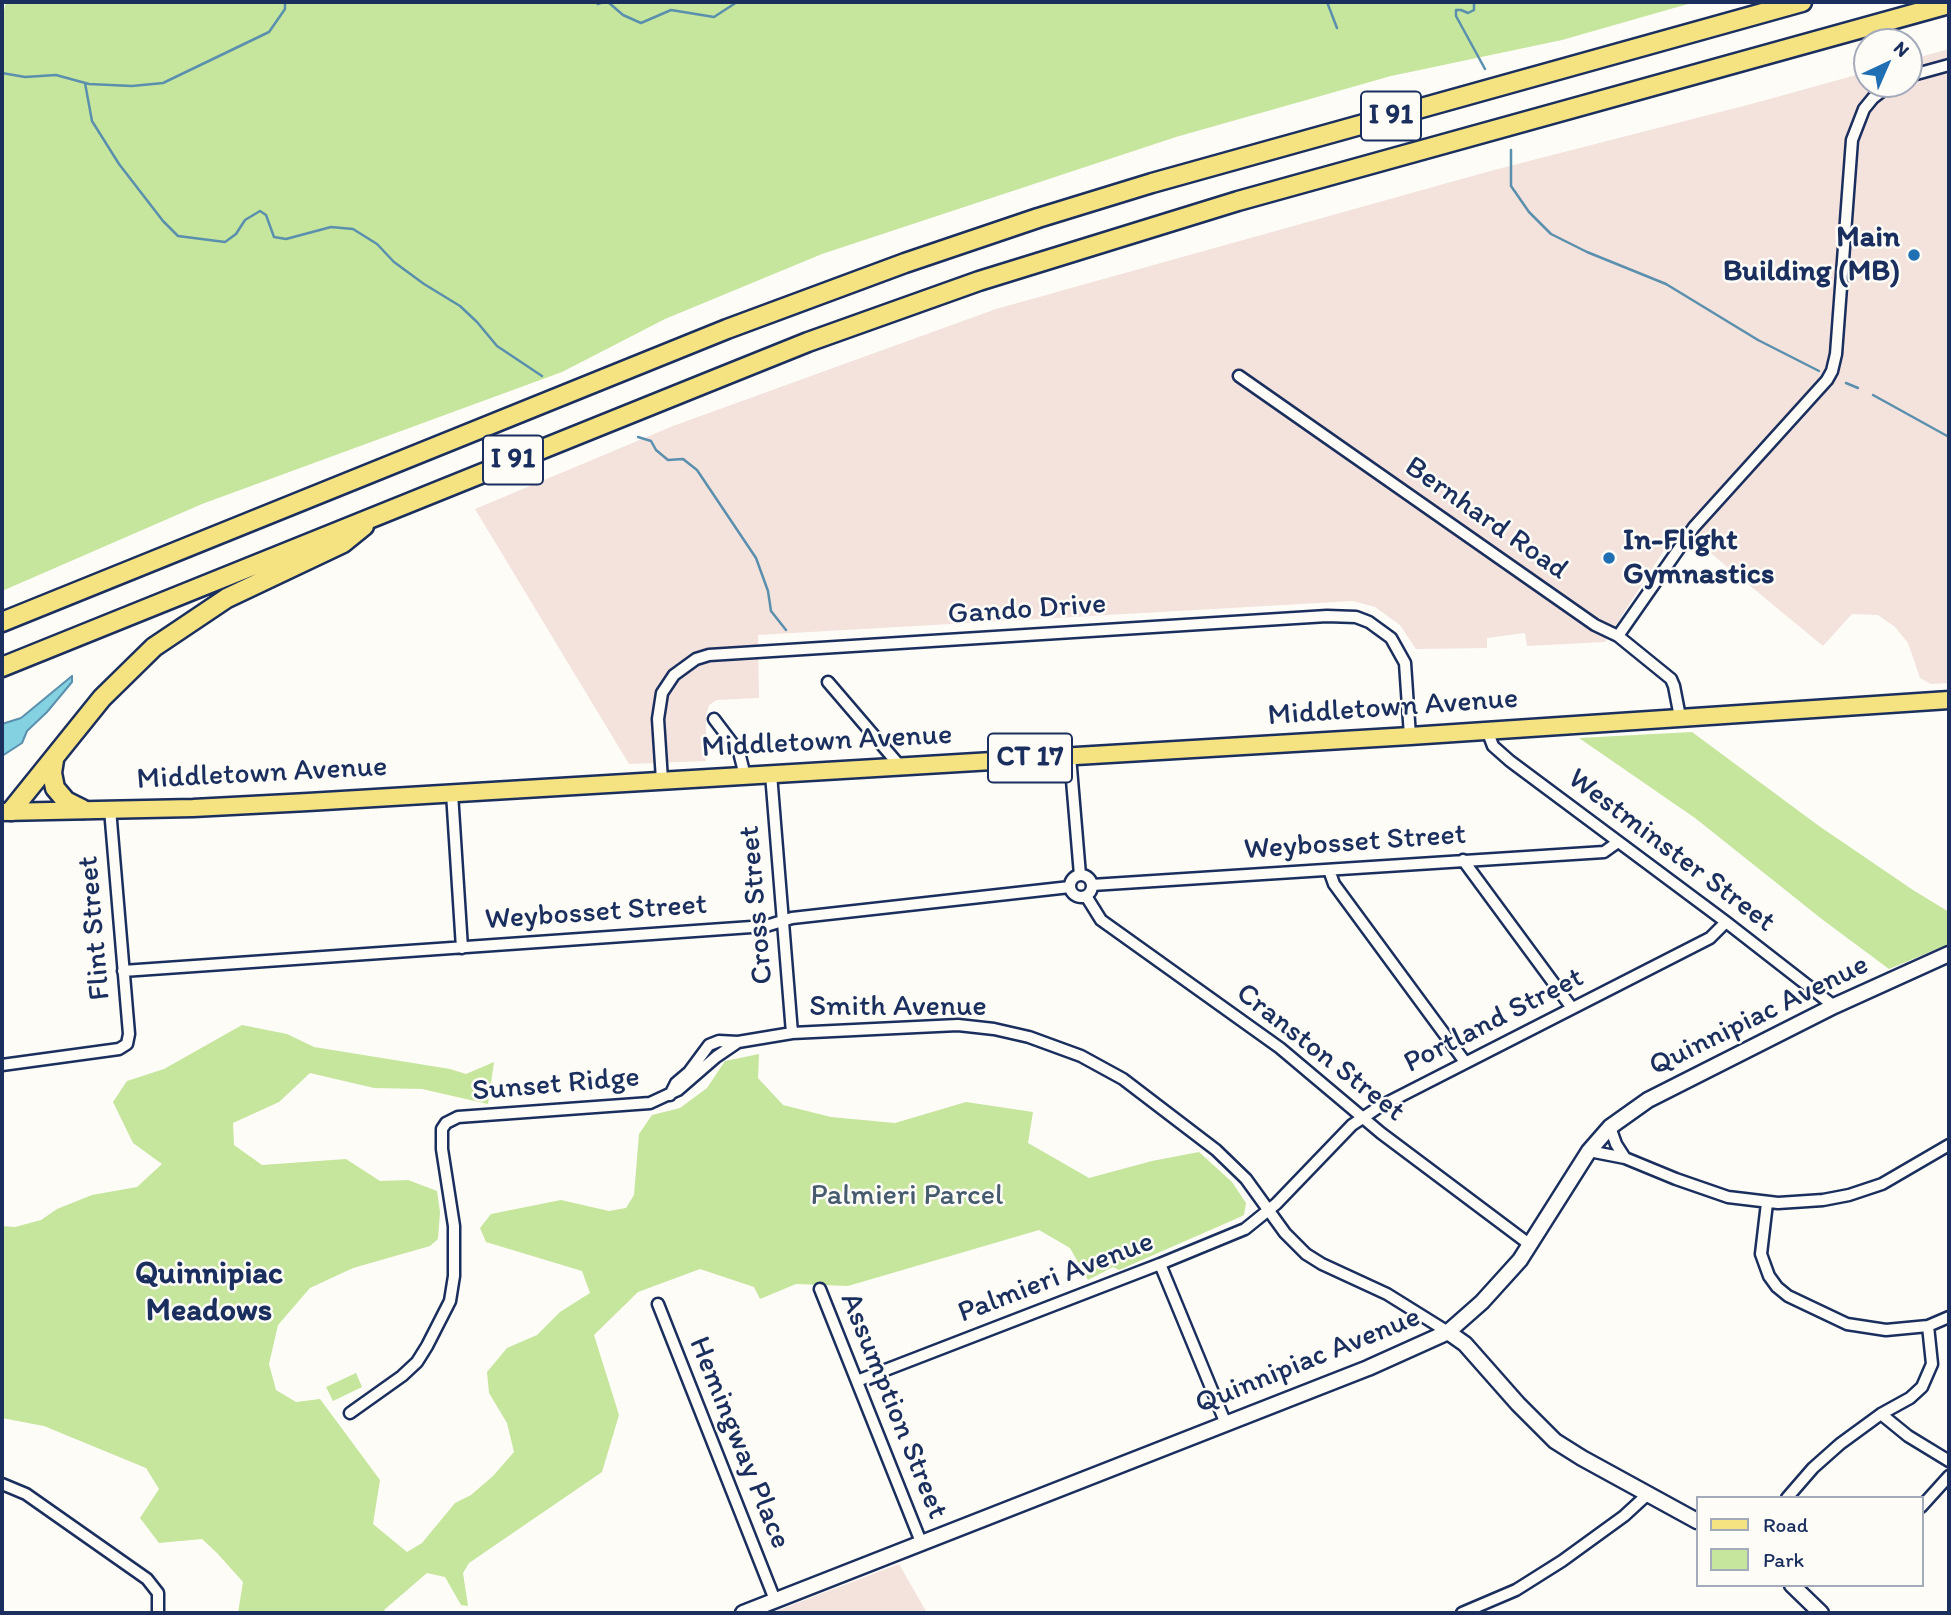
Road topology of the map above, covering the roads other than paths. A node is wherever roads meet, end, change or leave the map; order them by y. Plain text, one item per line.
1 (1802, 2) edge
2 (1949, 4) edge
3 (1949, 65) edge
4 (1923, 72) edge
5 (1873, 98) edge
6 (1239, 376) dead end
7 (374, 516) junction
8 (2, 622) edge
9 (1618, 636) junction
10 (2, 667) edge
11 (828, 682) dead end
12 (1949, 700) edge
13 (1680, 718) junction
14 (714, 719) dead end
15 (1487, 730) junction
16 (1410, 736) junction
17 (56, 756) junction
18 (1070, 756) junction
19 (900, 766) junction
20 (771, 774) junction
21 (745, 776) junction
22 (663, 780) junction
23 (452, 793) junction
24 (82, 809) junction
25 (110, 809) junction
26 (6, 812) edge
27 (1618, 842) junction
28 (1463, 860) junction
29 (1329, 870) junction
30 (1080, 875) junction
31 (1092, 885) junction
32 (1070, 887) junction
33 (1086, 896) junction
34 (782, 920) junction
35 (1726, 922) junction
36 (462, 948) junction
37 (1949, 954) edge
38 (123, 971) junction
39 (1834, 1006) junction
40 (1572, 1008) junction
41 (792, 1032) junction
42 (1465, 1062) junction
43 (2, 1065) edge
44 (1363, 1118) junction
45 (1611, 1127) junction
46 (1949, 1145) edge
47 (1588, 1151) junction
48 (1625, 1158) junction
49 (1767, 1203) junction
50 (1268, 1211) junction
51 (1529, 1244) junction
52 (1160, 1265) junction
53 (820, 1289) dead end
54 (658, 1304) dead end
55 (1949, 1317) edge
56 (1928, 1326) junction
57 (1448, 1332) junction
58 (857, 1381) junction
59 (350, 1413) dead end
60 (1881, 1414) junction
61 (1226, 1424) junction
62 (1949, 1461) edge
63 (1949, 1476) edge
64 (2, 1484) edge
65 (1649, 1493) junction
66 (1789, 1496) edge
67 (1923, 1505) edge
68 (1696, 1520) edge
69 (921, 1542) junction
70 (1794, 1587) edge
71 (775, 1600) junction
72 (158, 1613) edge
73 (743, 1613) edge
74 (1462, 1613) edge
75 (1821, 1613) edge

1 - 8 highway, I 91
2 - 7 highway, I 91
3 - 4 street
5 - 9 street
6 - 9 street, Bernhard Road
7 - 10 highway, I 91
7 - 17 highway
9 - 13 street, Bernhard Road
11 - 19 street
12 - 13 main road, Middletown Avenue / CT 17
13 - 15 main road, Middletown Avenue / CT 17
14 - 21 street
15 - 16 main road, Middletown Avenue / CT 17
15 - 27 street, Westminster Street
16 - 18 main road, Middletown Avenue / CT 17
16 - 22 street, Gando Drive
17 - 24 highway
17 - 26 highway
18 - 19 main road, Middletown Avenue / CT 17
18 - 30 street
19 - 20 main road, Middletown Avenue / CT 17
20 - 21 main road, Middletown Avenue / CT 17
20 - 34 street, Cross Street
21 - 22 main road, Middletown Avenue / CT 17
22 - 23 main road, Middletown Avenue / CT 17
23 - 25 main road, Middletown Avenue / CT 17
23 - 36 street
24 - 25 main road, Middletown Avenue / CT 17
24 - 26 main road, Middletown Avenue / CT 17
25 - 38 street, Flint Street
27 - 28 street, Weybosset Street
27 - 35 street, Westminster Street
28 - 29 street, Weybosset Street
28 - 40 street
29 - 31 street, Weybosset Street
29 - 42 street
30 - 31 street
30 - 32 street
31 - 33 street
32 - 33 street
32 - 34 street, Weybosset Street
33 - 44 street, Cranston Street
34 - 36 street, Weybosset Street
34 - 41 street, Cross Street
35 - 39 street, Westminster Street
35 - 40 street, Portland Street
36 - 38 street, Weybosset Street
37 - 39 main road, Quinnipiac Avenue
38 - 43 street, Flint Street
39 - 45 main road, Quinnipiac Avenue
40 - 42 street, Portland Street
41 - 50 street, Smith Avenue
41 - 59 street, Sunset Ridge
42 - 44 street, Portland Street
44 - 50 street, Portland Street
44 - 51 street, Cranston Street
45 - 47 main road, Quinnipiac Avenue
45 - 48 street
46 - 49 street
47 - 48 street
47 - 51 main road, Quinnipiac Avenue
48 - 49 street
49 - 56 street
50 - 52 street, Palmieri Avenue
50 - 57 street, Smith Avenue
51 - 57 main road, Quinnipiac Avenue
52 - 58 street, Palmieri Avenue
52 - 61 street
53 - 58 street, Assumption Street
54 - 71 street, Hemingway Place
55 - 56 street
56 - 60 street
57 - 61 main road, Quinnipiac Avenue
57 - 65 main road
58 - 69 street, Assumption Street
60 - 62 street
60 - 66 street
61 - 69 main road, Quinnipiac Avenue
63 - 67 street
64 - 72 street
65 - 68 main road
65 - 74 street
69 - 71 main road, Quinnipiac Avenue
70 - 75 main road
71 - 73 main road, Quinnipiac Avenue

